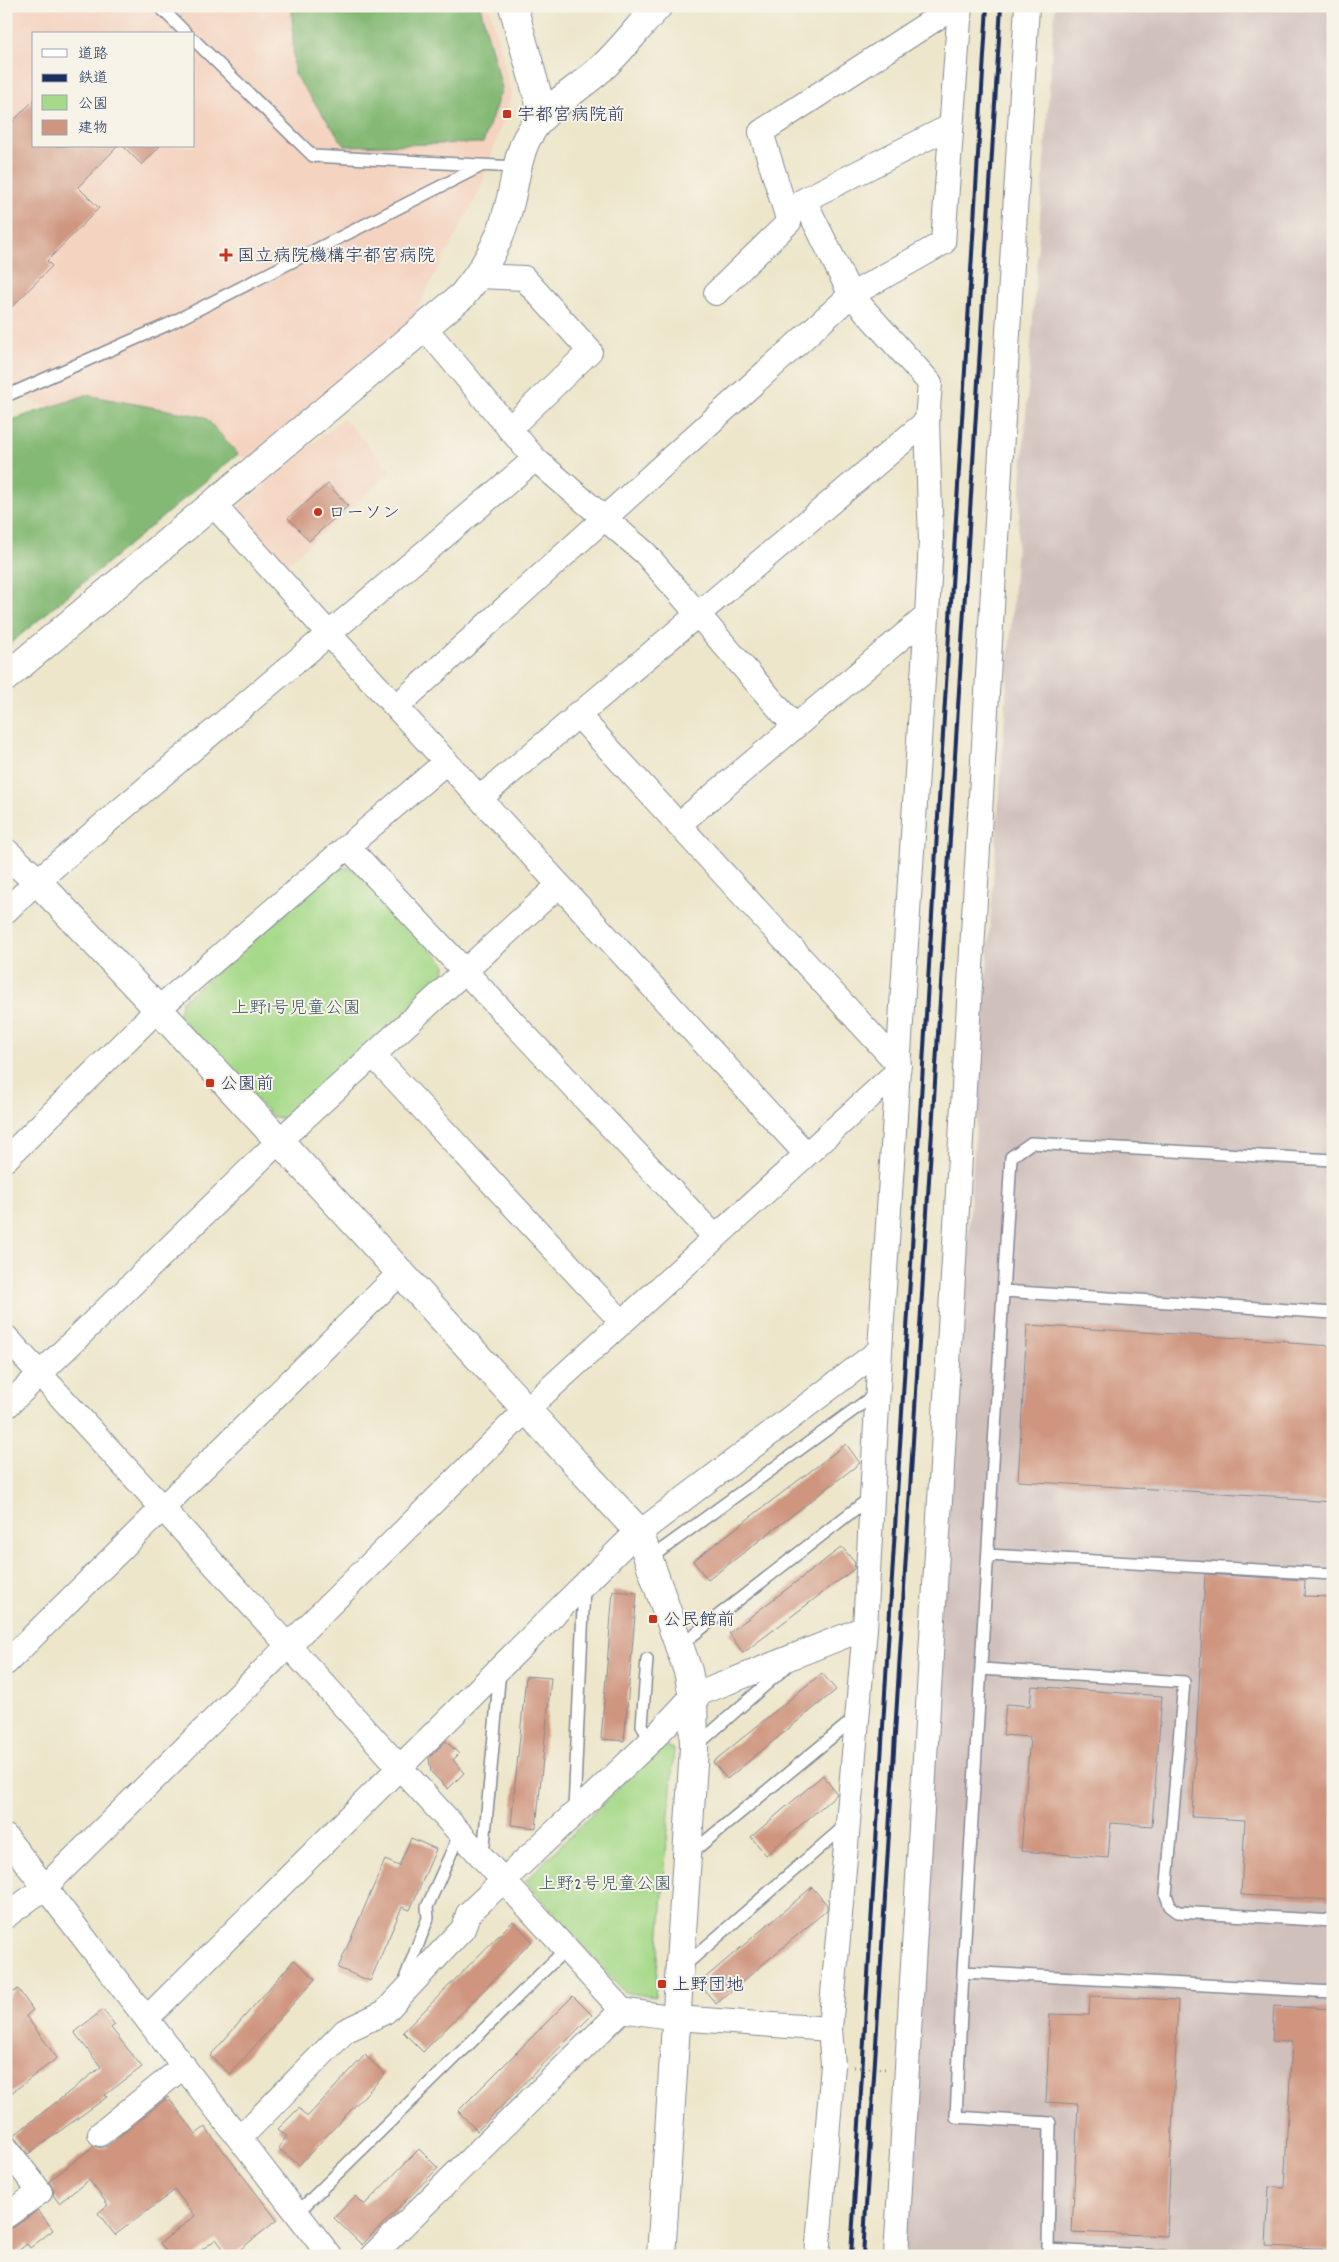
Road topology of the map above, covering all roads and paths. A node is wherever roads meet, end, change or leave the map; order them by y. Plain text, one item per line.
1 (159, 6) edge
2 (513, 6) edge
3 (658, 6) edge
4 (955, 6) edge
5 (960, 6) edge
6 (1027, 6) edge
7 (185, 32) edge
8 (195, 41) edge
9 (543, 114) junction
10 (951, 126) junction
11 (481, 166) junction
12 (518, 167) junction
13 (479, 276) junction
14 (716, 293) dead end
15 (850, 295) junction
16 (425, 328) junction
17 (6, 396) edge
18 (927, 421) junction
19 (509, 429) junction
20 (535, 459) junction
21 (213, 504) junction
22 (605, 519) junction
23 (697, 614) junction
24 (927, 616) junction
25 (329, 634) junction
26 (6, 677) edge
27 (396, 707) junction
28 (578, 714) junction
29 (795, 727) junction
30 (446, 762) junction
31 (480, 798) junction
32 (678, 825) junction
33 (348, 847) junction
34 (6, 853) edge
35 (37, 881) junction
36 (559, 885) junction
37 (6, 911) edge
38 (465, 971) junction
39 (158, 1010) junction
40 (374, 1055) junction
41 (899, 1065) junction
42 (278, 1142) junction
43 (806, 1154) junction
44 (6, 1159) edge
45 (1333, 1160) edge
46 (715, 1237) junction
47 (400, 1273) junction
48 (1004, 1291) junction
49 (1333, 1312) edge
50 (622, 1322) junction
51 (6, 1337) edge
52 (880, 1350) junction
53 (40, 1374) junction
54 (878, 1392) junction
55 (6, 1408) edge
56 (526, 1410) junction
57 (873, 1496) junction
58 (161, 1510) junction
59 (639, 1532) junction
60 (988, 1555) junction
61 (648, 1560) junction
62 (1333, 1574) edge
63 (584, 1585) junction
64 (866, 1628) junction
65 (290, 1646) junction
66 (679, 1646) junction
67 (802, 1653) junction
68 (647, 1659) dead end
69 (6, 1663) edge
70 (500, 1668) junction
71 (981, 1669) junction
72 (693, 1696) junction
73 (858, 1716) junction
74 (650, 1742) junction
75 (694, 1748) junction
76 (400, 1768) junction
77 (574, 1815) junction
78 (848, 1823) junction
79 (460, 1832) junction
80 (6, 1837) edge
81 (687, 1856) junction
82 (483, 1858) junction
83 (504, 1881) junction
84 (44, 1888) junction
85 (6, 1916) edge
86 (1333, 1921) edge
87 (566, 1949) junction
88 (680, 1968) junction
89 (963, 1972) junction
90 (406, 1989) junction
91 (1333, 1992) edge
92 (622, 2010) junction
93 (147, 2018) junction
94 (677, 2018) junction
95 (830, 2029) junction
96 (833, 2065) junction
97 (184, 2066) junction
98 (906, 2071) junction
99 (100, 2134) dead end
100 (240, 2138) junction
101 (6, 2148) edge
102 (297, 2212) junction
103 (6, 2216) edge
104 (330, 2256) edge
105 (372, 2256) edge
106 (661, 2256) edge
107 (818, 2256) edge
108 (896, 2256) edge
109 (1164, 2256) edge

1 - 7 lane
2 - 9 street
3 - 9 street
4 - 14 street
5 - 10 street
6 - 98 street
8 - 11 lane
9 - 12 street
10 - 15 street
10 - 15 street
11 - 12 lane
11 - 17 lane
12 - 13 street
13 - 16 street
13 - 19 street
15 - 18 street
15 - 22 street
16 - 19 street
16 - 21 street
18 - 23 street
18 - 24 street
19 - 20 street
20 - 22 street
20 - 25 street
21 - 25 street
21 - 26 street
22 - 23 street
22 - 27 street
23 - 28 street
23 - 29 street
24 - 29 street
24 - 41 street
25 - 27 street
25 - 35 street
27 - 30 street
28 - 31 street
28 - 32 street
29 - 32 street
30 - 31 street
30 - 33 street
31 - 36 street
32 - 41 street
33 - 38 street
33 - 39 street
34 - 35 street
35 - 37 street
35 - 39 street
36 - 38 street
36 - 43 street
38 - 40 street
38 - 46 street
39 - 42 street
39 - 44 street
40 - 42 street
40 - 50 street
41 - 43 street
41 - 52 street
42 - 47 street
42 - 53 street
43 - 46 street
45 - 48 lane
46 - 50 street
47 - 56 street
47 - 58 street
48 - 49 lane
48 - 60 lane
50 - 56 street
51 - 53 street
52 - 54 street
52 - 59 street
53 - 55 street
53 - 58 street
54 - 57 street
54 - 61 lane
56 - 59 street
56 - 65 street
57 - 64 street
57 - 66 lane
58 - 65 street
58 - 69 street
59 - 61 street
59 - 63 street
60 - 62 lane
60 - 71 lane
61 - 66 street
63 - 70 street
63 - 77 lane
64 - 67 street
64 - 73 street
65 - 76 street
65 - 84 street
66 - 72 street
67 - 72 street
67 - 75 lane
68 - 74 lane
70 - 76 street
70 - 82 lane
71 - 86 lane
71 - 89 lane
72 - 74 street
72 - 75 street
73 - 78 street
73 - 81 lane
74 - 77 street
75 - 81 street
76 - 79 street
76 - 93 street
77 - 83 street
78 - 88 lane
78 - 95 street
79 - 82 street
79 - 90 lane
80 - 84 street
81 - 88 street
82 - 83 street
83 - 87 street
83 - 90 street
84 - 85 street
84 - 93 street
87 - 92 street
87 - 102 lane
88 - 94 street
89 - 91 lane
89 - 109 lane
90 - 100 street
92 - 94 street
92 - 105 street
93 - 97 street
94 - 95 street
94 - 106 street
95 - 96 street
96 - 98 path
96 - 107 street
97 - 99 street
97 - 100 street
98 - 108 street
100 - 102 street
101 - 103 street
102 - 104 street

